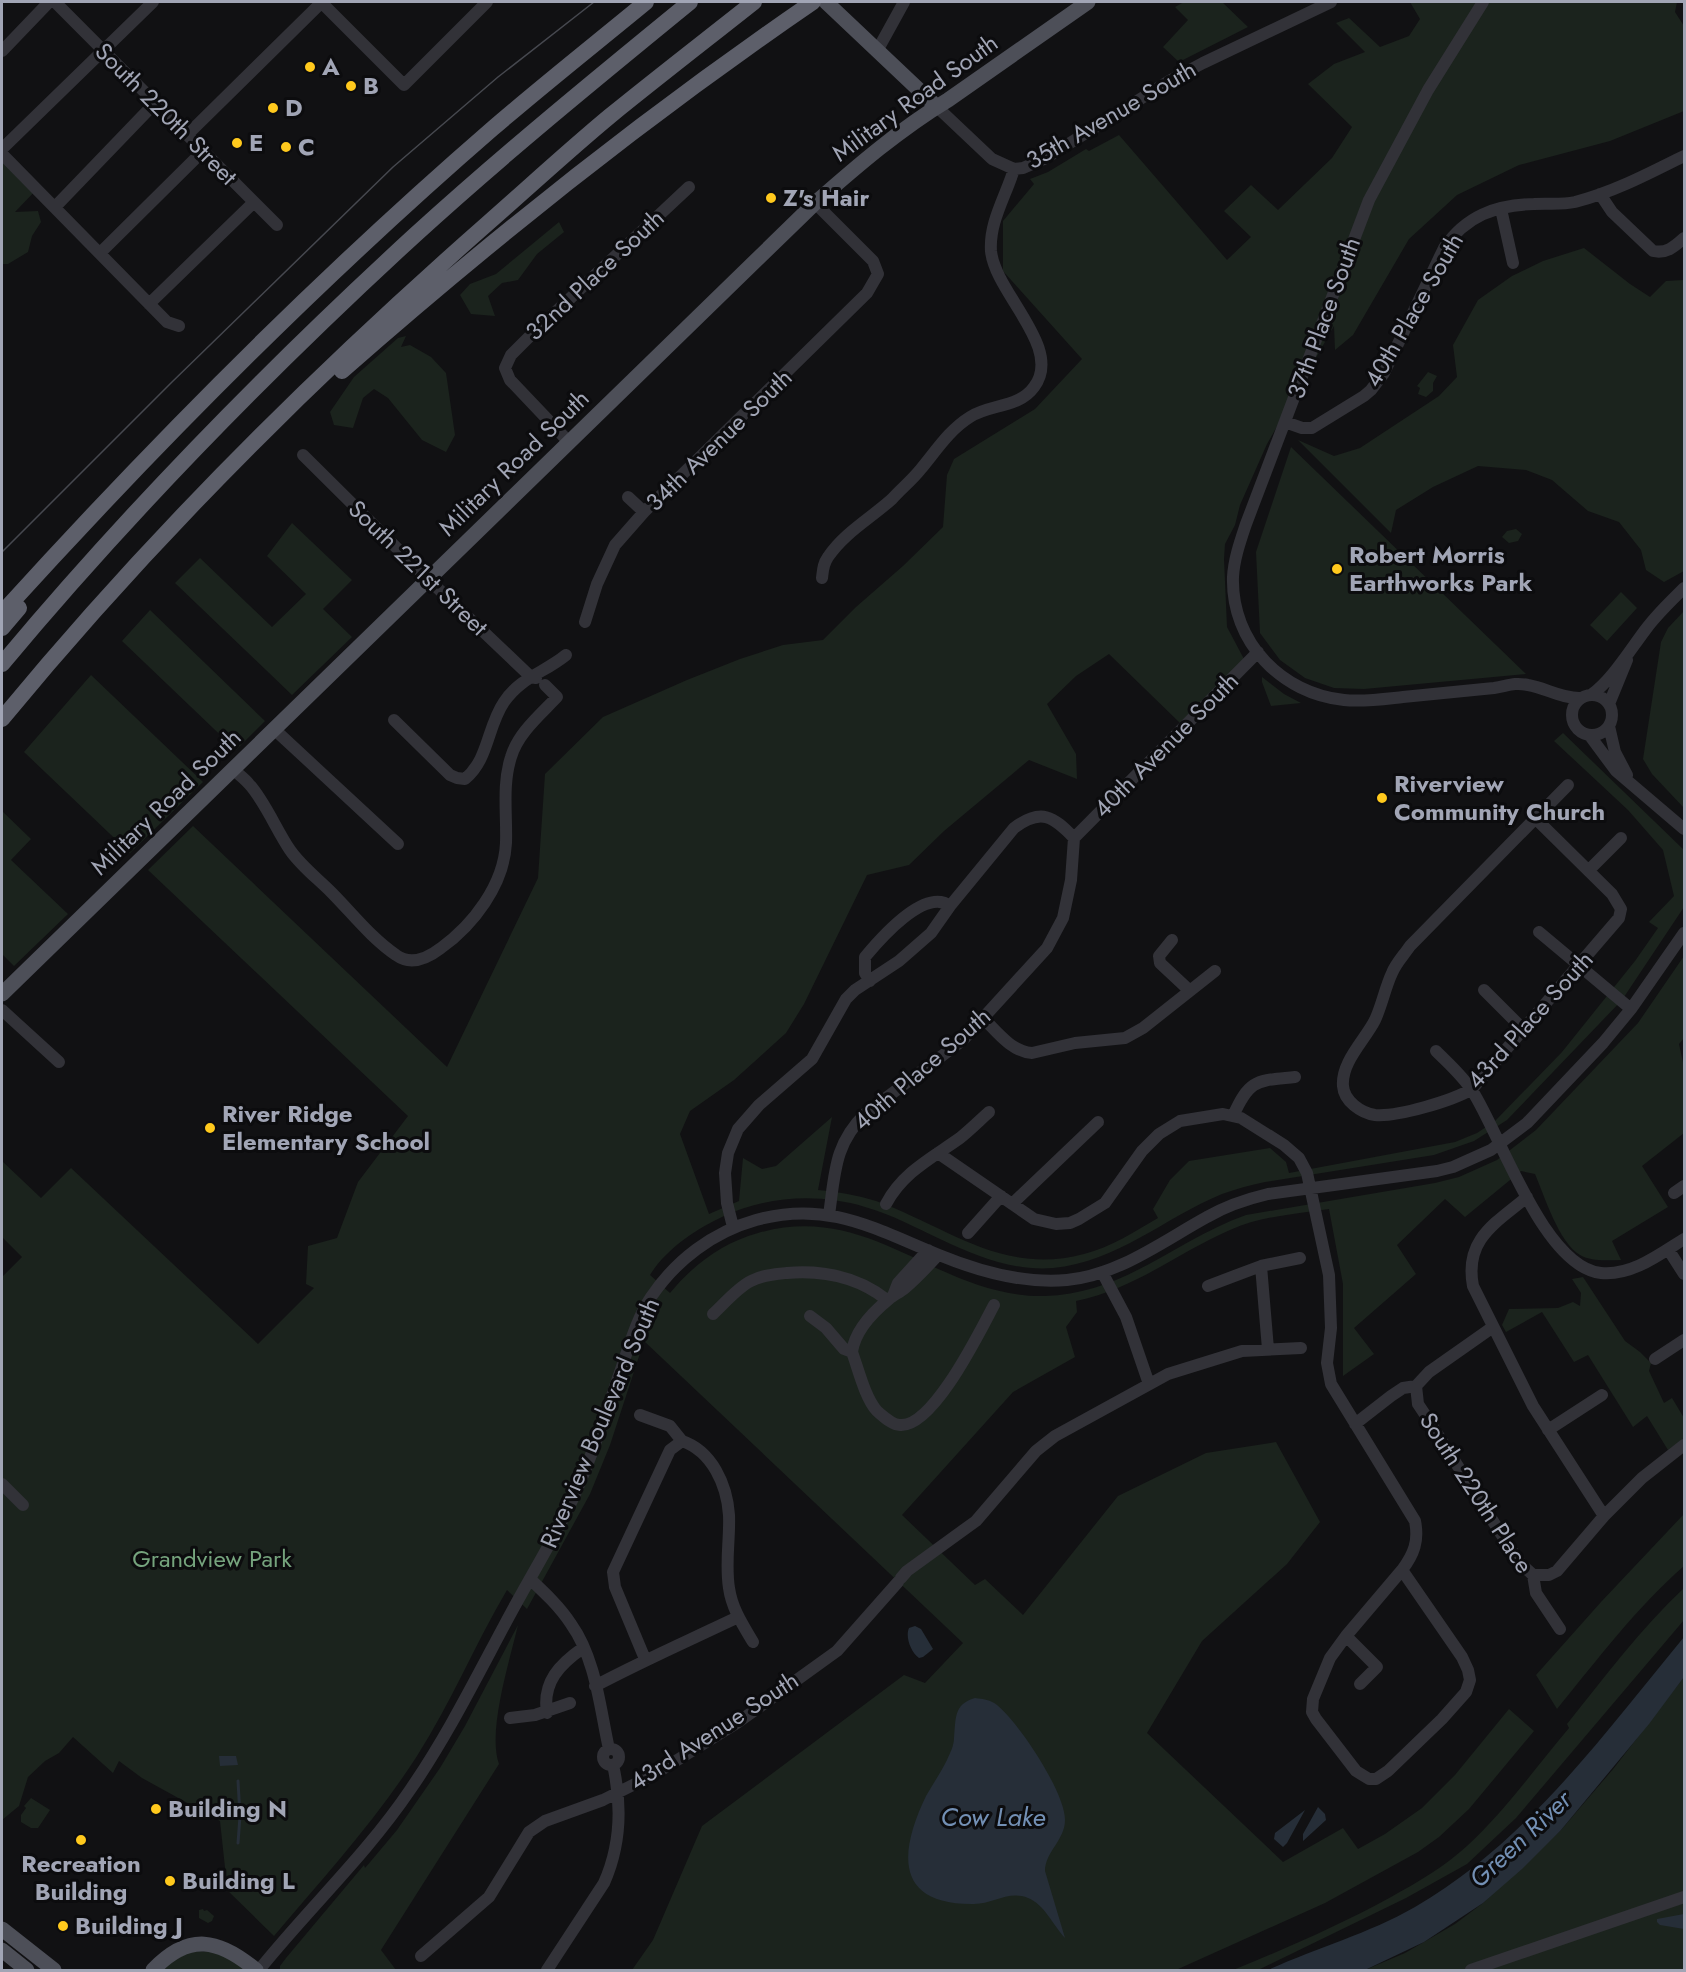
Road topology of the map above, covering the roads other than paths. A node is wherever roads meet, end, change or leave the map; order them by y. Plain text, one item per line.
1 (49, 2) edge
2 (55, 2) edge
3 (153, 2) edge
4 (321, 2) edge
5 (487, 2) edge
6 (646, 2) edge
7 (690, 2) edge
8 (754, 2) edge
9 (813, 2) edge
10 (826, 2) edge
11 (904, 2) edge
12 (1088, 2) edge
13 (1331, 2) edge
14 (1483, 2) edge
15 (2, 51) edge
16 (104, 51) junction
17 (877, 51) junction
18 (156, 103) junction
19 (937, 106) junction
20 (187, 135) junction
21 (203, 151) junction
22 (2, 152) edge
23 (1684, 156) edge
24 (1014, 169) junction
25 (689, 187) dead end
26 (1600, 194) junction
27 (254, 202) junction
28 (815, 203) junction
29 (55, 207) junction
30 (1501, 209) junction
31 (277, 225) dead end
32 (1684, 238) edge
33 (100, 253) junction
34 (1513, 263) dead end
35 (149, 304) junction
36 (179, 326) dead end
37 (1285, 422) junction
38 (173, 431) junction
39 (568, 441) junction
40 (303, 455) dead end
41 (236, 460) junction
42 (628, 497) dead end
43 (644, 512) junction
44 (822, 578) dead end
45 (428, 579) junction
46 (1684, 588) edge
47 (2, 613) edge
48 (585, 622) dead end
49 (2, 628) edge
50 (1258, 652) junction
51 (1630, 652) junction
52 (566, 655) dead end
53 (2, 664) edge
54 (537, 680) junction
55 (1500, 687) junction
56 (1586, 696) junction
57 (1609, 704) junction
58 (1572, 715) junction
59 (2, 719) edge
60 (393, 720) dead end
61 (1610, 726) junction
62 (274, 729) junction
63 (1590, 735) junction
64 (233, 769) junction
65 (1568, 785) dead end
66 (1637, 788) junction
67 (1535, 818) junction
68 (1684, 829) edge
69 (1074, 838) junction
70 (1621, 838) dead end
71 (398, 844) dead end
72 (1589, 870) junction
73 (950, 906) junction
74 (1539, 932) dead end
75 (1684, 933) edge
76 (1172, 940) dead end
77 (1578, 967) junction
78 (1215, 971) dead end
79 (870, 981) junction
80 (1484, 990) dead end
81 (1190, 991) junction
82 (2, 994) edge
83 (1630, 1009) junction
84 (2, 1010) edge
85 (984, 1019) junction
86 (1524, 1030) junction
87 (1436, 1051) dead end
88 (58, 1062) dead end
89 (1295, 1077) dead end
90 (1472, 1089) junction
91 (988, 1112) dead end
92 (1233, 1116) junction
93 (1098, 1122) dead end
94 (1500, 1144) junction
95 (938, 1153) junction
96 (1310, 1188) junction
97 (1001, 1196) junction
98 (1527, 1197) junction
99 (886, 1204) dead end
100 (1012, 1204) junction
101 (829, 1215) junction
102 (733, 1227) junction
103 (968, 1233) dead end
104 (1684, 1239) edge
105 (1668, 1249) junction
106 (933, 1252) junction
107 (1300, 1258) dead end
108 (1261, 1266) junction
109 (1102, 1272) junction
110 (1684, 1274) edge
111 (1209, 1286) dead end
112 (890, 1298) junction
113 (994, 1305) dead end
114 (713, 1314) dead end
115 (810, 1316) dead end
116 (1493, 1327) junction
117 (1684, 1340) edge
118 (1302, 1348) dead end
119 (1268, 1349) junction
120 (852, 1352) junction
121 (1655, 1359) dead end
122 (1149, 1384) junction
123 (1416, 1386) junction
124 (1602, 1395) dead end
125 (640, 1415) dead end
126 (1355, 1424) junction
127 (1548, 1430) junction
128 (682, 1441) junction
129 (1684, 1445) edge
130 (2, 1484) edge
131 (23, 1505) dead end
132 (1604, 1516) junction
133 (1402, 1570) junction
134 (1533, 1575) junction
135 (530, 1579) junction
136 (738, 1617) junction
137 (1560, 1629) dead end
138 (1346, 1636) junction
139 (753, 1642) dead end
140 (583, 1648) junction
141 (645, 1659) junction
142 (1360, 1684) dead end
143 (595, 1686) junction
144 (570, 1703) dead end
145 (547, 1713) junction
146 (510, 1718) dead end
147 (619, 1792) junction
148 (1684, 1897) edge
149 (2, 1929) edge
150 (2, 1950) edge
151 (421, 1956) dead end
152 (27, 1971) edge
153 (54, 1971) edge
154 (153, 1971) edge
155 (258, 1971) edge
156 (547, 1971) edge
157 (1471, 1971) edge

1 - 15 street
2 - 16 street, South 220th Street
3 - 16 street
4 - 5 street
4 - 20 street
6 - 38 highway
7 - 53 highway
8 - 41 highway
9 - 41 highway
10 - 17 main road
11 - 17 street
12 - 19 main road, Military Road South
13 - 24 street, 35th Avenue South
14 - 37 street, 37th Place South
16 - 18 street, South 220th Street
16 - 22 street
17 - 19 main road
18 - 20 street, South 220th Street
18 - 29 street
19 - 24 street
19 - 28 main road, Military Road South
20 - 21 street, South 220th Street
21 - 27 street, South 220th Street
21 - 33 street
22 - 29 street
23 - 26 street, 40th Place South
24 - 44 street, 35th Avenue South
25 - 39 street, 32nd Place South
26 - 30 street, 40th Place South
26 - 32 street
27 - 31 street, South 220th Street
27 - 35 street
28 - 39 main road, Military Road South
28 - 43 street, 34th Avenue South
29 - 33 street
30 - 34 street
30 - 37 street, 40th Place South
33 - 35 street
35 - 36 street
37 - 50 street, 37th Place South
38 - 47 highway
38 - 49 highway
39 - 45 main road, Military Road South
40 - 45 street, South 221st Street
41 - 59 highway
42 - 43 street
43 - 48 street, 34th Avenue South
45 - 54 street, South 221st Street
45 - 62 main road, Military Road South
46 - 51 street
50 - 55 street
50 - 69 street, 40th Avenue South
51 - 56 street
51 - 57 street
52 - 54 street
54 - 60 street
54 - 64 street, South 221st Street
55 - 56 street
55 - 58 street
56 - 57 street
56 - 58 street
57 - 61 street
58 - 63 street
61 - 63 street
61 - 66 street
62 - 64 main road, Military Road South
62 - 71 street
63 - 66 street
64 - 82 main road, Military Road South
65 - 67 street
66 - 68 street
67 - 72 street
67 - 90 street, 43rd Place South
69 - 73 street
69 - 85 street, 40th Place South
70 - 72 street
72 - 77 street, 43rd Place South
73 - 79 street
73 - 79 street
74 - 77 street
75 - 83 street, Riverview Boulevard South
76 - 81 street
77 - 83 street
77 - 86 street, 43rd Place South
78 - 81 street
79 - 102 street
80 - 86 street
81 - 85 street
83 - 94 street, Riverview Boulevard South
84 - 88 street
85 - 101 street, 40th Place South
86 - 90 street, 43rd Place South
87 - 90 street
89 - 92 street
90 - 94 street
91 - 95 street
92 - 96 street
92 - 100 street
93 - 100 street
94 - 96 street, Riverview Boulevard South
94 - 98 street
95 - 97 street
95 - 99 street
96 - 109 street, Riverview Boulevard South
96 - 126 street
97 - 100 street
97 - 103 street
98 - 105 street
98 - 116 street
101 - 102 street, Riverview Boulevard South
101 - 106 street, Riverview Boulevard South
102 - 135 street, Riverview Boulevard South
104 - 105 street
105 - 110 street
106 - 109 street, Riverview Boulevard South
106 - 112 street
107 - 108 street
108 - 111 street
108 - 119 street
109 - 122 street
112 - 114 street
112 - 120 street
113 - 120 street
115 - 120 street
116 - 123 street
116 - 127 street
117 - 121 street
118 - 119 street, 43rd Avenue South
119 - 122 street, 43rd Avenue South
122 - 147 street, 43rd Avenue South
123 - 126 street
123 - 134 street, South 220th Place
124 - 127 street
125 - 128 street
126 - 133 street
127 - 132 street
128 - 136 street
128 - 141 street
129 - 132 street
130 - 131 street
132 - 134 street
133 - 138 street
133 - 138 street
134 - 137 street, South 220th Place
135 - 140 street
135 - 155 street, Riverview Boulevard South
136 - 139 street
136 - 141 street
138 - 142 street
140 - 143 street
140 - 145 street
141 - 143 street
143 - 147 street
144 - 145 street
145 - 146 street
147 - 151 street
147 - 156 street, 43rd Avenue South
148 - 157 street
149 - 153 main road
150 - 152 main road
154 - 155 main road

